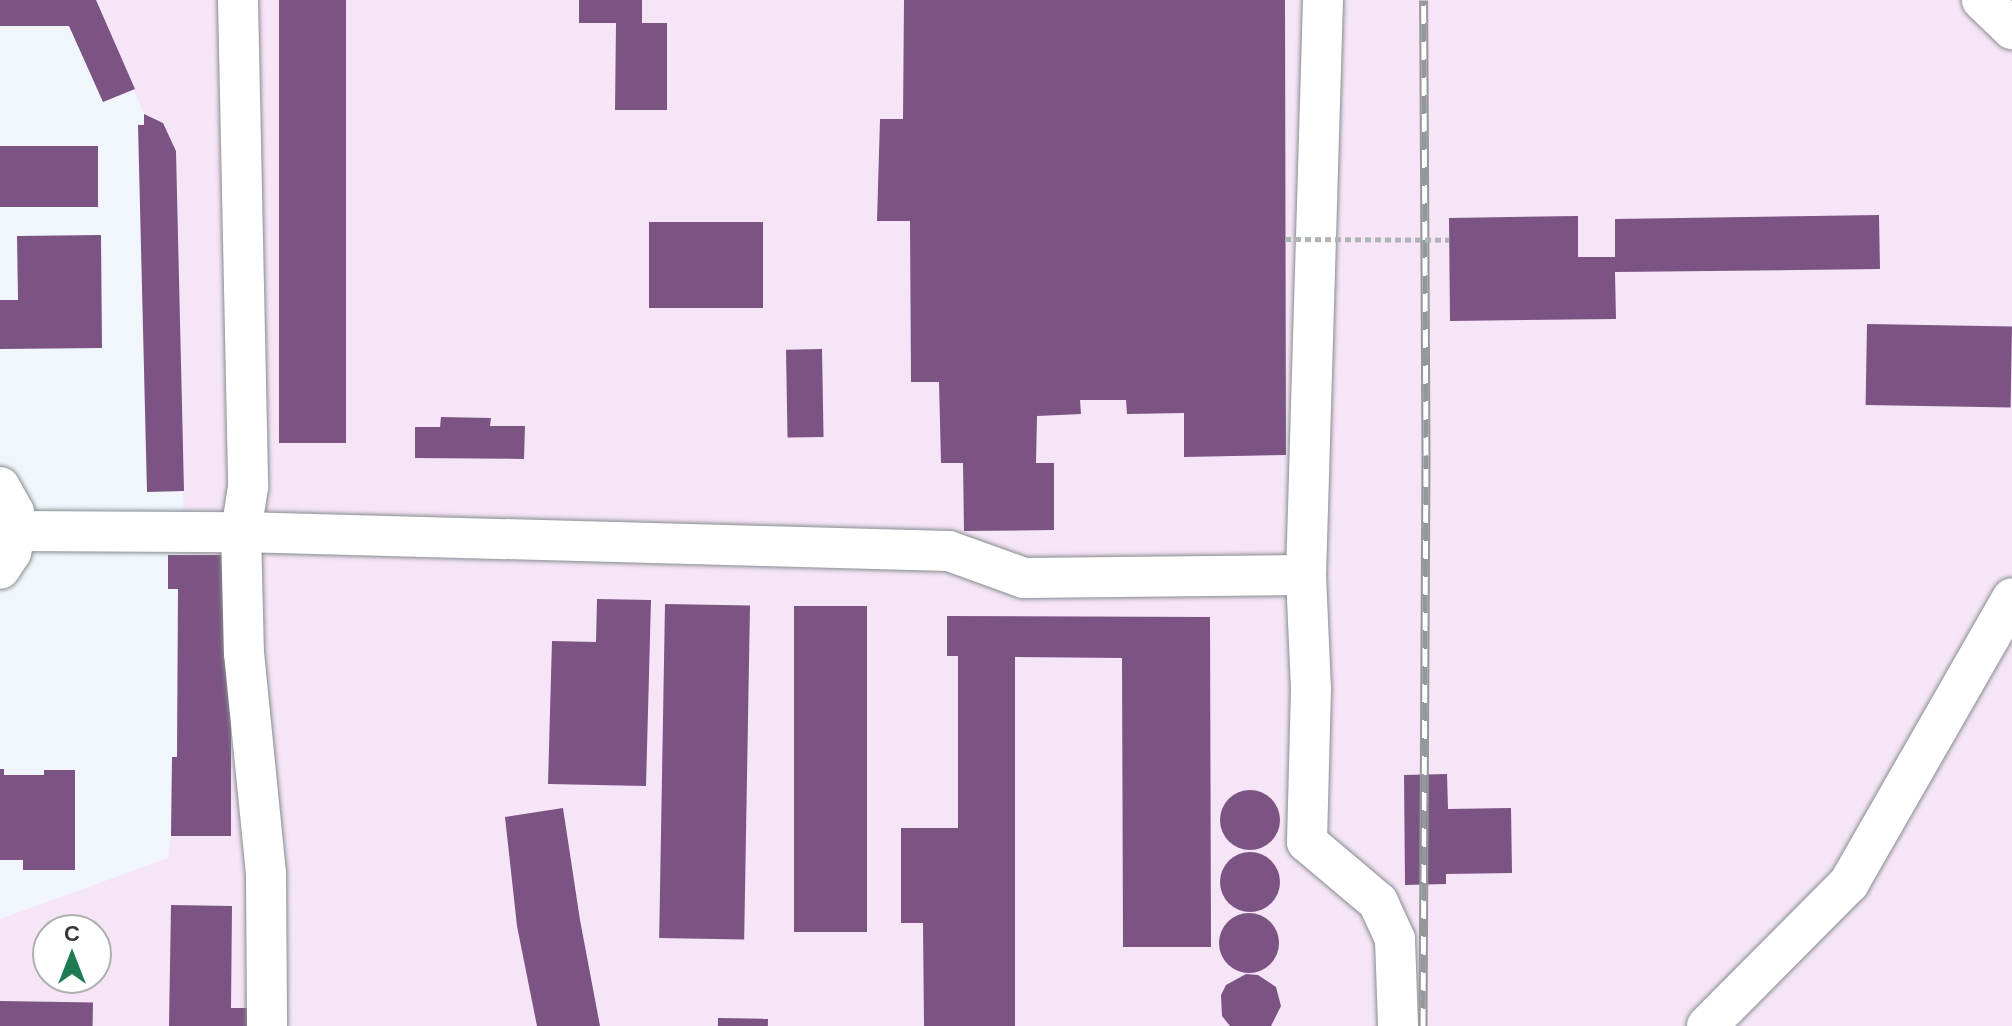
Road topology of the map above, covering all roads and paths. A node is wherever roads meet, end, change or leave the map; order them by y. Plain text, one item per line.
1 (238, 0) edge
2 (1323, 0) edge
3 (1982, 0) edge
4 (2012, 29) edge
5 (1285, 239) dead end
6 (1449, 240) dead end
7 (0, 487) edge
8 (16, 531) junction
9 (241, 532) junction
10 (0, 569) edge
11 (1306, 575) junction
12 (2012, 598) edge
13 (267, 1026) edge
14 (1398, 1026) edge
15 (1707, 1026) edge

1 - 9 lane
2 - 11 lane
3 - 4 lane
5 - 6 path, bridge
7 - 8 lane
8 - 9 lane
8 - 10 lane
9 - 11 lane
9 - 13 lane
11 - 14 lane
12 - 15 lane

